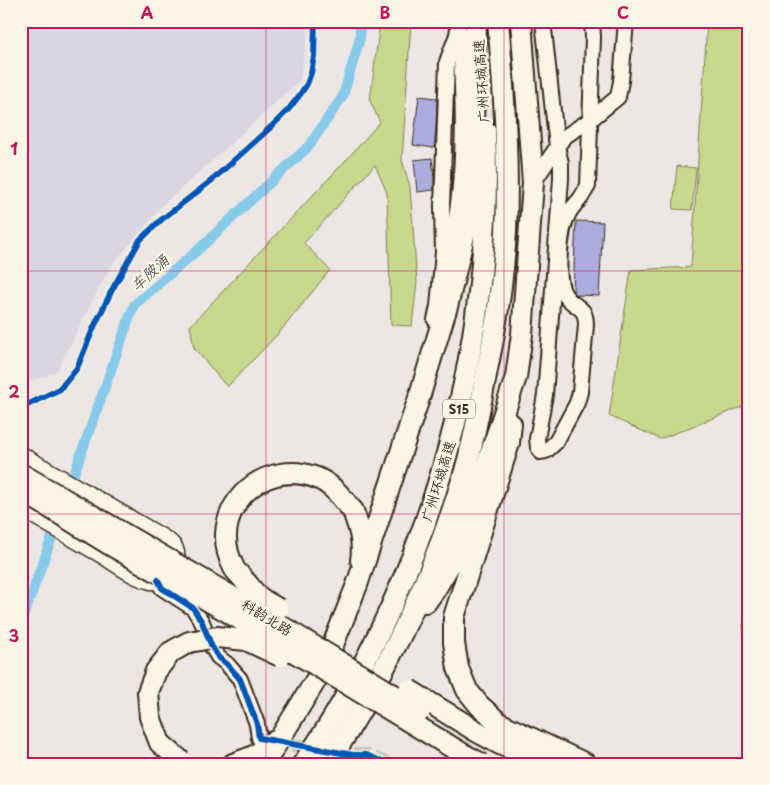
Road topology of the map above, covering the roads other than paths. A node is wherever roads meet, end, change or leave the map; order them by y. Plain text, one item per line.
1 (459, 21) edge
2 (476, 21) edge
3 (498, 21) edge
4 (520, 21) edge
5 (543, 21) edge
6 (592, 21) edge
7 (626, 21) edge
8 (590, 120) junction
9 (557, 147) junction
10 (533, 183) junction
11 (516, 377) junction
12 (418, 401) junction
13 (21, 456) edge
14 (21, 474) edge
15 (21, 490) edge
16 (21, 507) edge
17 (158, 580) junction
18 (358, 585) junction
19 (400, 635) junction
20 (283, 734) junction
21 (258, 738) dead end
22 (185, 763) edge
23 (460, 763) edge
24 (233, 764) edge
25 (264, 764) edge
26 (303, 764) edge
27 (328, 764) edge
28 (482, 764) edge
29 (511, 764) edge
30 (545, 764) edge
31 (586, 764) edge

1 - 12 street
2 - 12 highway
2 - 26 highway, 广州环城高速 / S15
3 - 19 highway, 广州环城高速 / S15
4 - 10 highway
5 - 9 street
6 - 8 street
7 - 8 street
8 - 9 street
8 - 9 street
9 - 10 street
10 - 11 highway
11 - 19 highway
11 - 31 highway
12 - 18 highway
13 - 17 main road
14 - 29 highway, 科韵北路, bridge
15 - 28 highway, 科韵北路, bridge
16 - 17 main road
17 - 21 street
18 - 20 highway
18 - 30 highway, bridge
19 - 27 highway, 广州环城高速 / S15
20 - 24 highway
20 - 25 highway
22 - 23 highway, bridge

